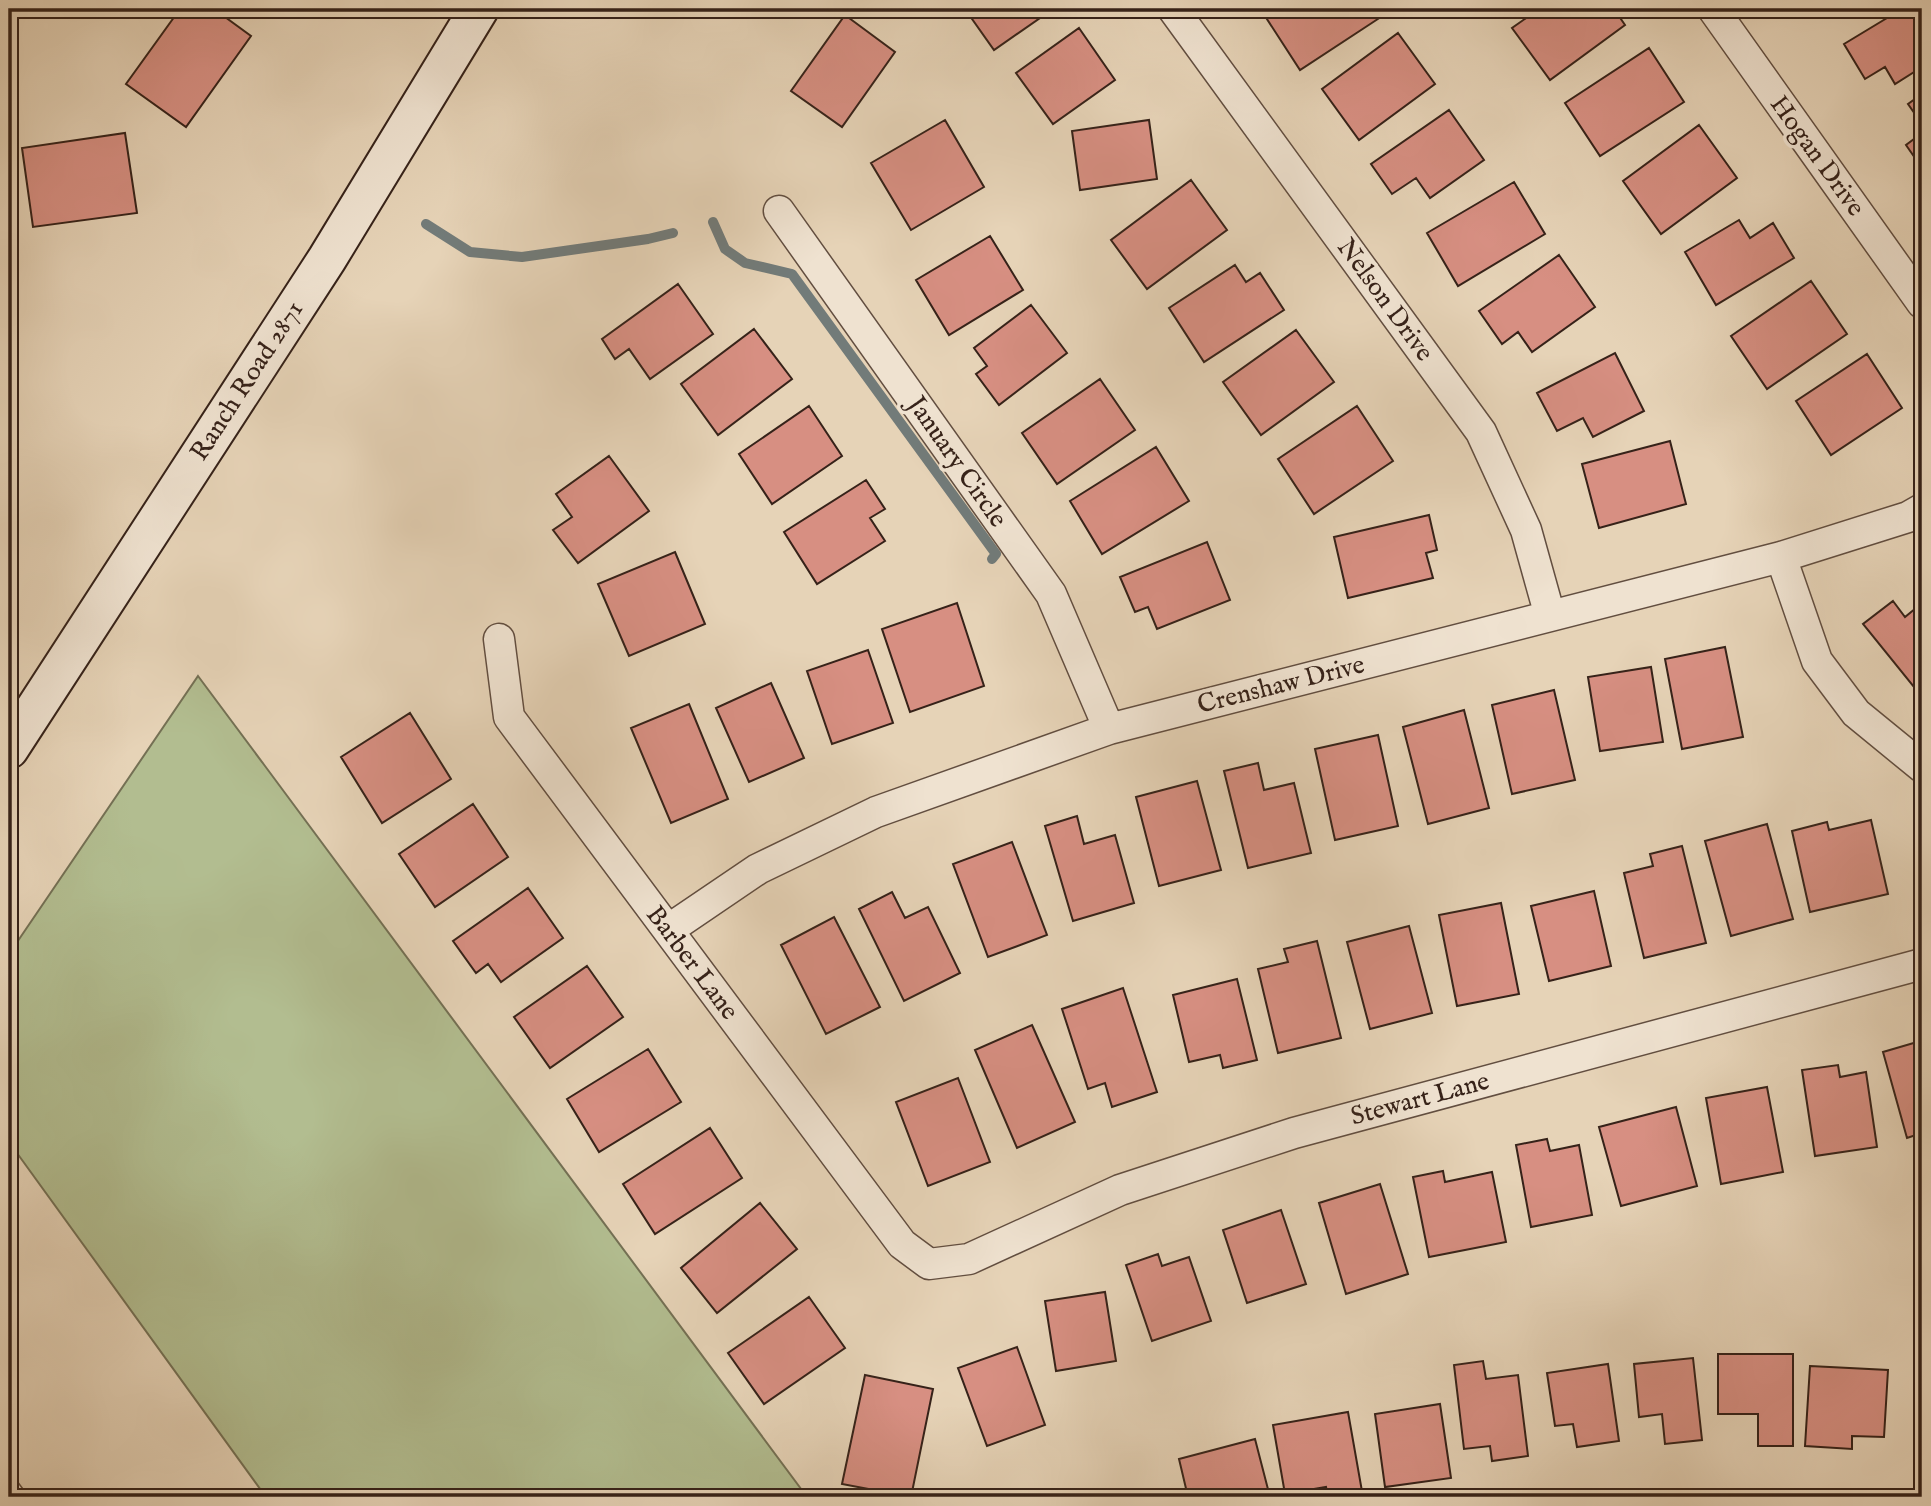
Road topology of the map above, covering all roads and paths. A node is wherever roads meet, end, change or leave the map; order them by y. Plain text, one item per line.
1 (479, 9) edge
2 (1173, 9) edge
3 (1713, 9) edge
4 (779, 211) dead end
5 (1922, 303) edge
6 (1922, 509) edge
7 (1781, 557) junction
8 (1550, 616) junction
9 (499, 639) dead end
10 (1109, 729) junction
11 (9, 749) edge
12 (1922, 767) edge
13 (668, 930) junction
14 (1922, 964) edge
15 (929, 1264) joint
16 (9, 1485) edge
17 (18, 1497) edge

1 - 11 main road, Ranch Road 2871
2 - 8 street, Nelson Drive
3 - 5 street, Hogan Drive
4 - 10 street, January Circle
6 - 7 street, Crenshaw Drive
7 - 8 street, Crenshaw Drive
7 - 12 street
8 - 10 street, Crenshaw Drive
9 - 13 street, Barber Lane
10 - 13 street, Crenshaw Drive
13 - 15 street, Barber Lane
14 - 15 street, Stewart Lane
16 - 17 lane

